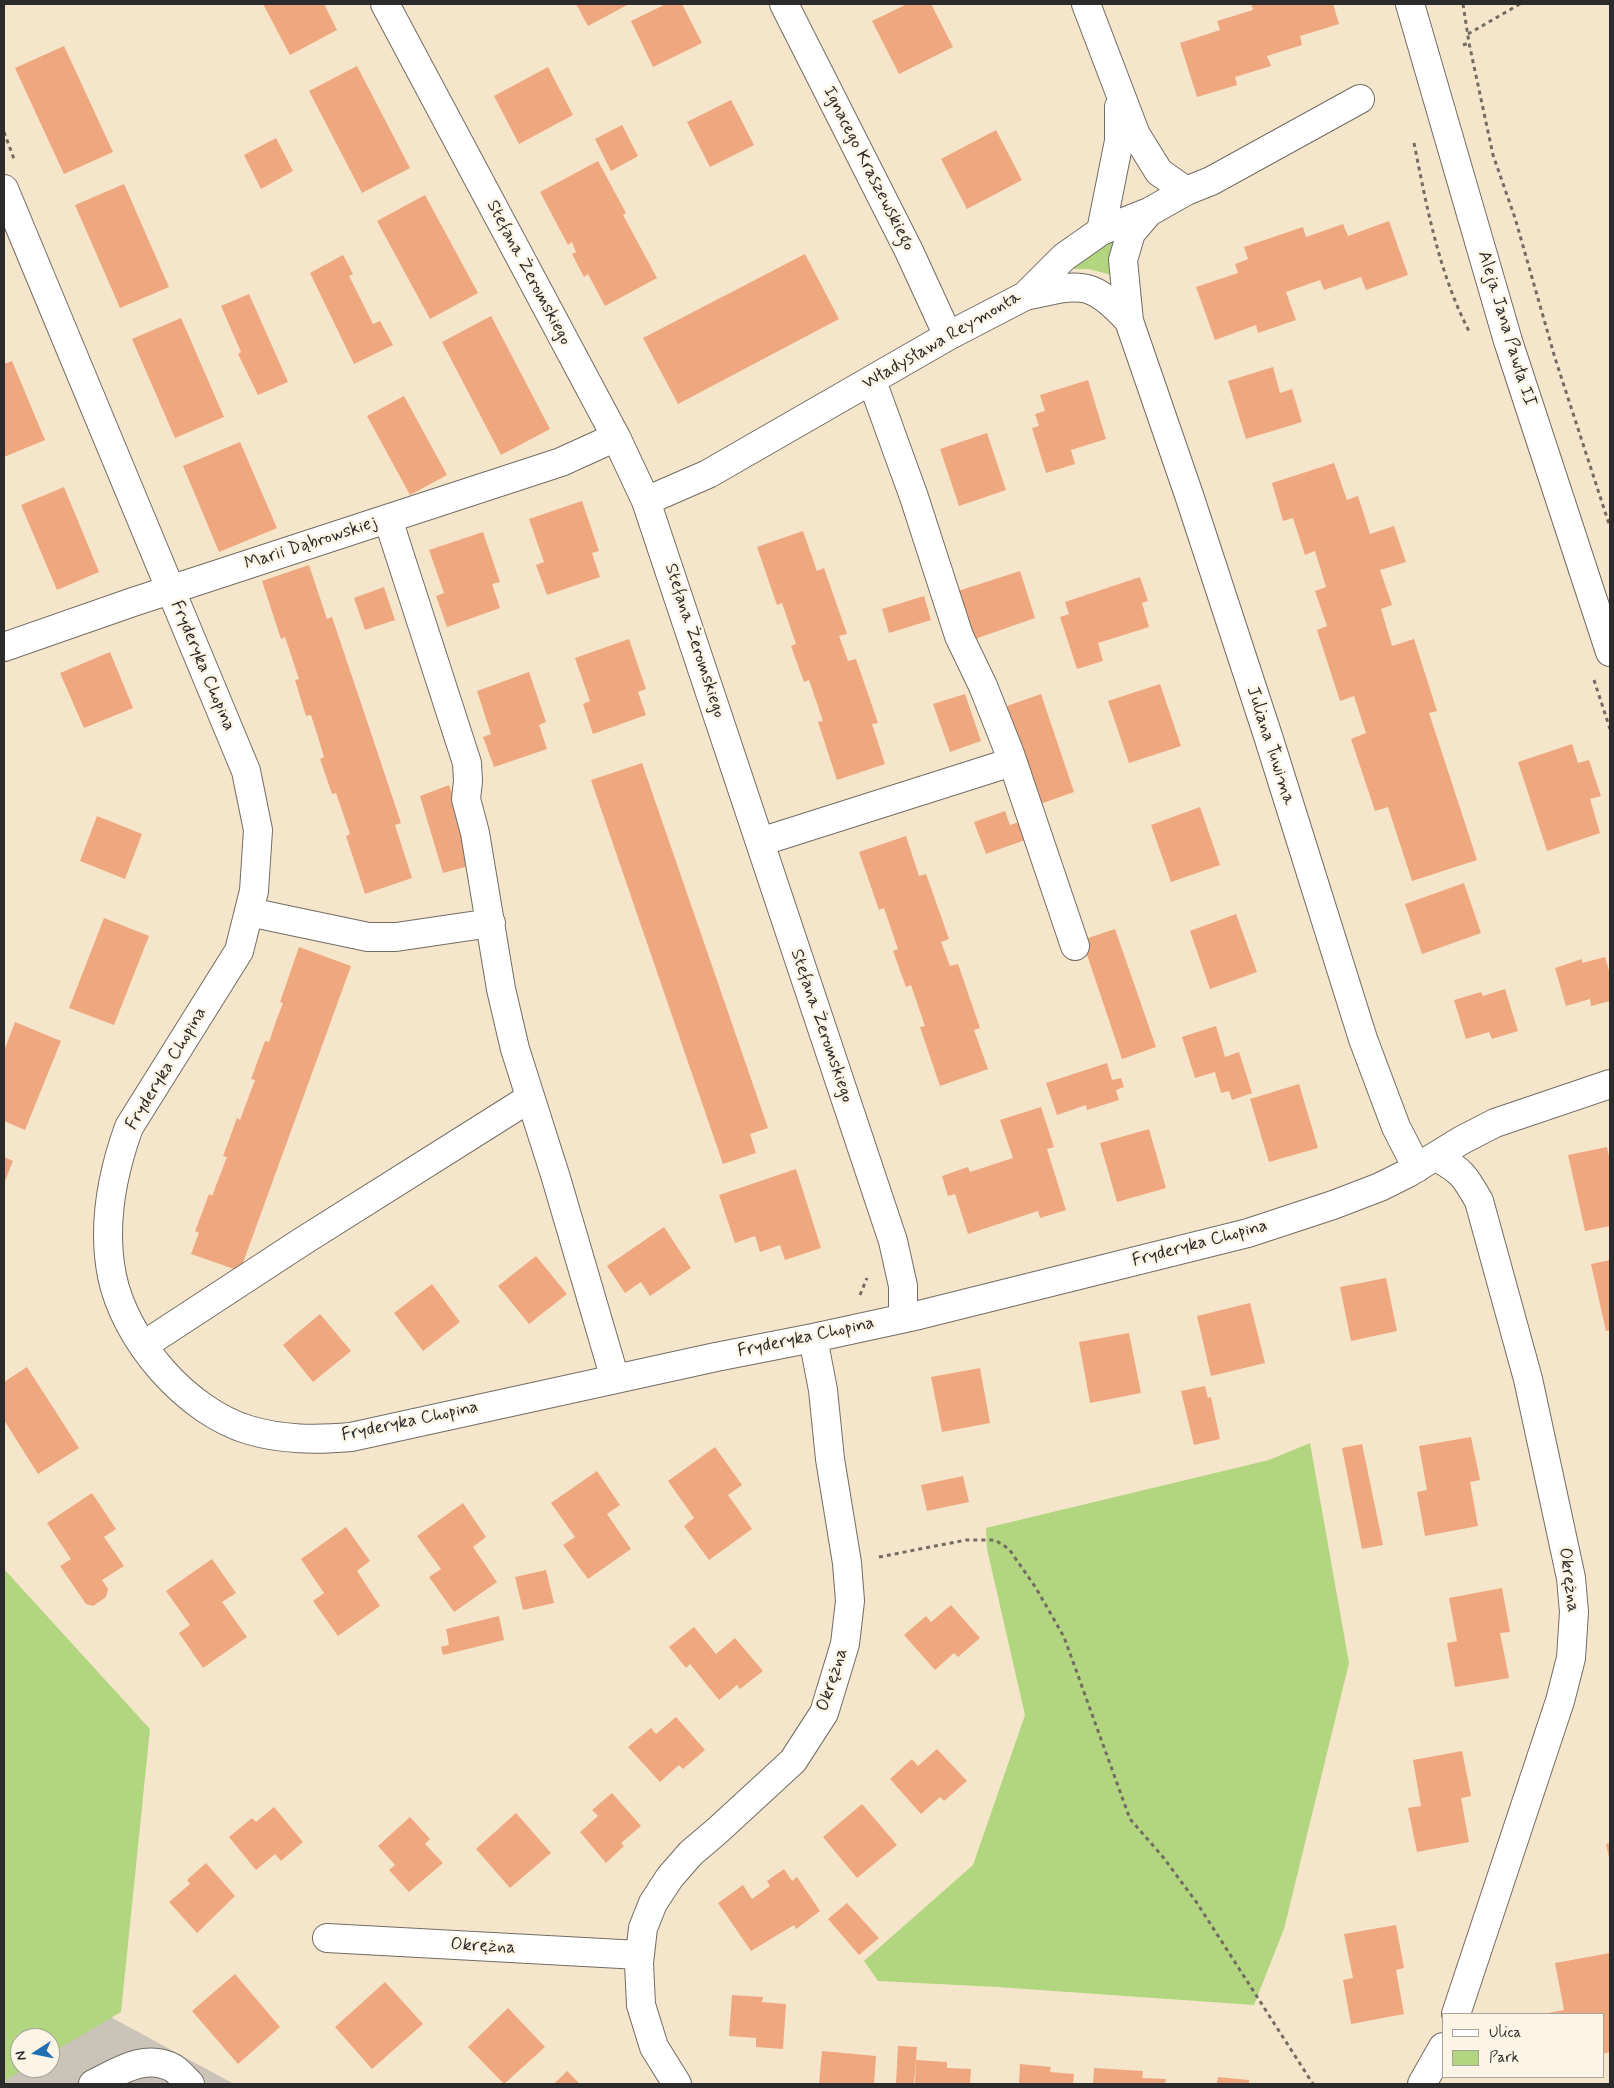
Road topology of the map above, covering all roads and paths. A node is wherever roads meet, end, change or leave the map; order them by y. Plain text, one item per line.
1 (385, 4) edge
2 (784, 4) edge
3 (1086, 4) edge
4 (1410, 4) edge
5 (1463, 4) edge
6 (1520, 4) edge
7 (1468, 34) junction
8 (1469, 43) junction
9 (1463, 45) dead end
10 (1118, 94) junction
11 (1360, 99) dead end
12 (4, 189) edge
13 (1186, 191) junction
14 (1149, 212) junction
15 (1101, 231) junction
16 (1025, 296) junction
17 (1129, 321) junction
18 (948, 336) junction
19 (872, 381) junction
20 (616, 437) junction
21 (646, 501) junction
22 (388, 519) junction
23 (1610, 527) edge
24 (170, 590) junction
25 (4, 647) edge
26 (1610, 652) edge
27 (1012, 762) junction
28 (760, 842) junction
29 (249, 912) junction
30 (491, 923) junction
31 (1075, 946) dead end
32 (1610, 1084) edge
33 (530, 1098) junction
34 (1426, 1162) junction
35 (903, 1318) junction
36 (813, 1338) junction
37 (144, 1345) junction
38 (615, 1378) junction
39 (847, 1563) junction
40 (327, 1938) dead end
41 (640, 1955) junction
42 (1456, 2013) edge
43 (1442, 2049) edge
44 (93, 2084) edge
45 (190, 2084) edge
46 (677, 2084) edge
47 (1313, 2084) edge
48 (1422, 2084) edge

1 - 20 street, Stefana Żeromskiego
2 - 18 street, Ignacego Kraszewskiego
3 - 10 street
4 - 26 street, Aleja Jana Pawła II
5 - 7 path
6 - 7 path
7 - 8 path
8 - 9 path
8 - 23 path
10 - 13 street
10 - 15 street
11 - 13 street, Władysława Reymonta
12 - 24 street, Fryderyka Chopina
13 - 14 street, Władysława Reymonta
14 - 15 street, Władysława Reymonta
14 - 17 street, Juliana Tuwima
15 - 16 street, Władysława Reymonta
16 - 17 street, Juliana Tuwima
16 - 18 street, Władysława Reymonta
17 - 34 street, Juliana Tuwima
18 - 19 street, Władysława Reymonta
19 - 21 street, Władysława Reymonta
19 - 27 street
20 - 21 street, Stefana Żeromskiego
20 - 22 street, Marii Dąbrowskiej
21 - 28 street, Stefana Żeromskiego
22 - 24 street, Marii Dąbrowskiej
22 - 30 street
24 - 25 street, Marii Dąbrowskiej
24 - 29 street, Fryderyka Chopina
27 - 28 street
27 - 31 street
28 - 35 street, Stefana Żeromskiego
29 - 30 street
29 - 37 street, Fryderyka Chopina
30 - 33 street
32 - 34 street, Fryderyka Chopina
33 - 37 street
33 - 38 street
34 - 35 street, Fryderyka Chopina
34 - 42 street, Okrężna
35 - 36 street, Fryderyka Chopina
36 - 38 street, Fryderyka Chopina
36 - 39 street, Okrężna
37 - 38 street, Fryderyka Chopina
39 - 41 street, Okrężna
39 - 47 path
40 - 41 street, Okrężna
41 - 46 street, Okrężna
43 - 48 street
44 - 45 street

